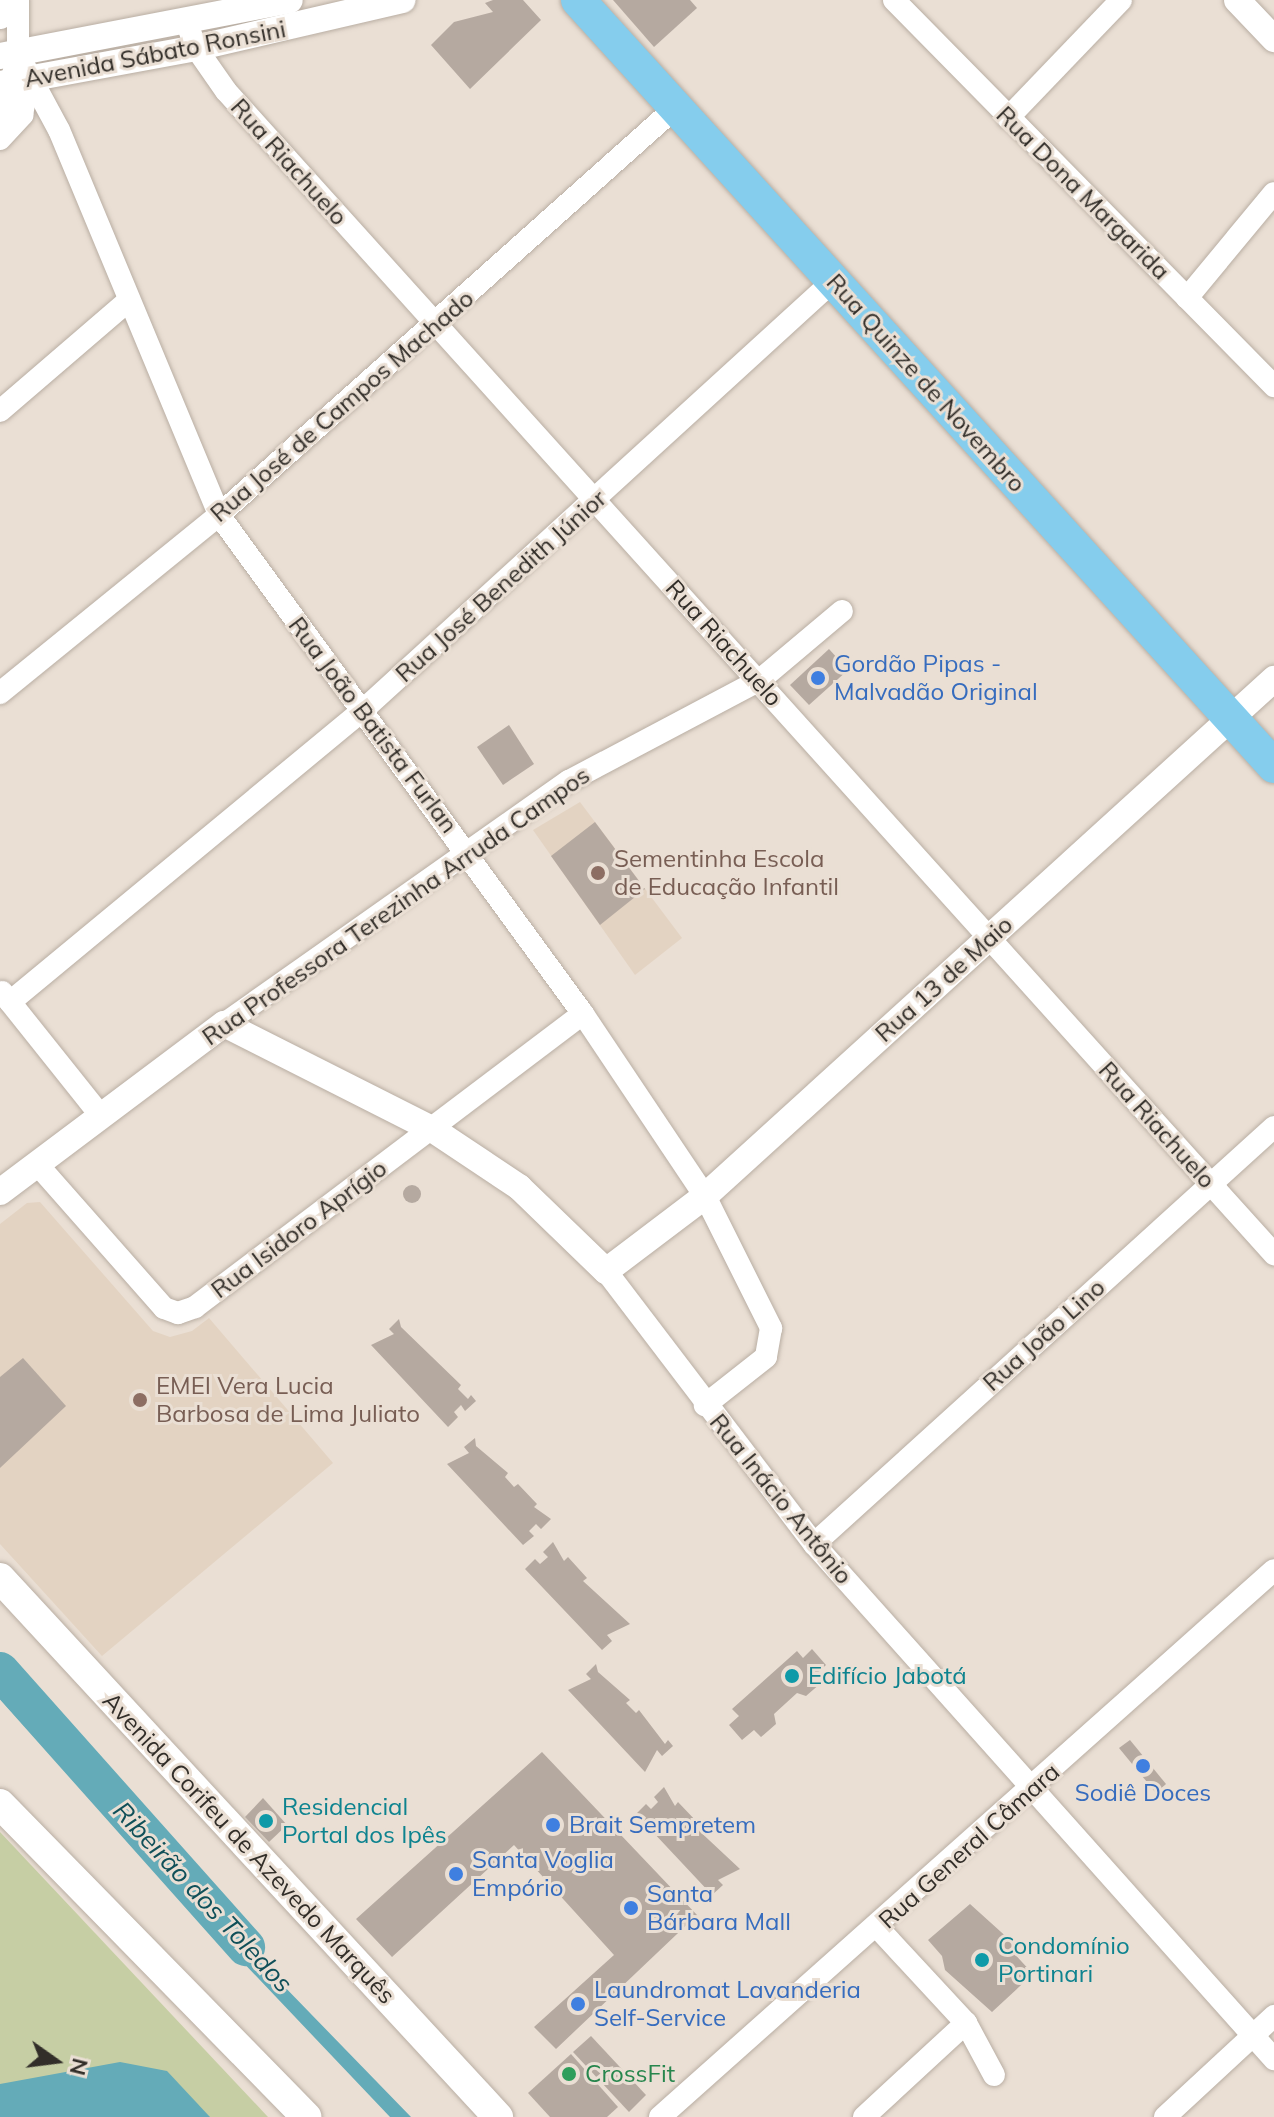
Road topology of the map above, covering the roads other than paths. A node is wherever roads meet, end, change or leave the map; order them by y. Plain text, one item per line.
1 (15, 0) edge
2 (290, 0) edge
3 (403, 0) edge
4 (578, 0) edge
5 (894, 0) edge
6 (1121, 0) edge
7 (1237, 0) edge
8 (349, 7) edge
9 (0, 16) edge
10 (191, 36) junction
11 (1274, 39) edge
12 (9, 55) edge
13 (13, 82) edge
14 (675, 108) junction
15 (1008, 118) junction
16 (0, 120) edge
17 (0, 139) edge
18 (1274, 193) edge
19 (833, 281) junction
20 (1187, 298) junction
21 (128, 301) junction
22 (435, 326) junction
23 (1274, 386) edge
24 (0, 411) edge
25 (595, 502) junction
26 (219, 515) junction
27 (842, 611) dead end
28 (1274, 679) edge
29 (760, 680) junction
30 (0, 693) edge
31 (362, 711) junction
32 (1231, 718) junction
33 (1274, 766) edge
34 (467, 851) junction
35 (989, 938) junction
36 (5, 996) edge
37 (583, 1014) junction
38 (224, 1024) junction
39 (101, 1116) junction
40 (1274, 1127) edge
41 (432, 1129) junction
42 (37, 1164) junction
43 (1210, 1184) junction
44 (0, 1192) edge
45 (705, 1196) junction
46 (1274, 1254) edge
47 (606, 1271) junction
48 (705, 1405) junction
49 (814, 1544) junction
50 (1274, 1570) edge
51 (0, 1578) edge
52 (1031, 1791) junction
53 (0, 1804) edge
54 (877, 1927) junction
55 (1274, 2016) edge
56 (966, 2023) junction
57 (1253, 2036) junction
58 (1274, 2059) edge
59 (994, 2075) dead end
60 (306, 2117) edge
61 (498, 2117) edge
62 (660, 2117) edge
63 (864, 2117) edge
64 (1165, 2117) edge

1 - 9 street
1 - 12 street
2 - 10 street, Avenida Sábato Ronsini
3 - 8 street, Avenida Sábato Ronsini
4 - 14 main road, Rua Quinze de Novembro
5 - 15 street, Rua Dona Margarida
6 - 15 street
7 - 11 street
8 - 10 street, Avenida Sábato Ronsini
10 - 12 street, Avenida Sábato Ronsini
10 - 13 street, Avenida Sábato Ronsini
10 - 22 street, Rua Riachuelo
12 - 13 street
13 - 16 street
13 - 17 street
13 - 21 street, Rua João Batista Furlan
14 - 19 main road, Rua Quinze de Novembro
14 - 22 street, Rua José de Campos Machado
15 - 20 street, Rua Dona Margarida
18 - 20 street
19 - 25 street, Rua José Benedith Júnior
19 - 32 main road, Rua Quinze de Novembro
20 - 23 street, Rua Dona Margarida
21 - 24 street
21 - 26 street, Rua João Batista Furlan
22 - 25 street, Rua Riachuelo
22 - 26 street, Rua José de Campos Machado
25 - 29 street, Rua Riachuelo
25 - 31 street, Rua José Benedith Júnior
26 - 30 street, Rua José de Campos Machado
26 - 31 street, Rua João Batista Furlan
27 - 29 street, Rua Professora Terezinha Arruda Campos
28 - 32 street, Rua 13 de Maio
29 - 34 street, Rua Professora Terezinha Arruda Campos
29 - 35 street, Rua Riachuelo
31 - 34 street, Rua João Batista Furlan
31 - 36 street, Rua José Benedith Júnior
32 - 33 main road, Rua Quinze de Novembro
32 - 35 street, Rua 13 de Maio
34 - 37 street, Rua João Batista Furlan
34 - 38 street, Rua Professora Terezinha Arruda Campos
35 - 43 street, Rua Riachuelo
35 - 45 street, Rua 13 de Maio
36 - 39 street
37 - 41 street, Rua Isidoro Aprígio
37 - 45 street, Rua João Batista Furlan
38 - 39 street, Rua Professora Terezinha Arruda Campos
38 - 41 street, Rua Inácio Antônio
39 - 42 street, Rua Professora Terezinha Arruda Campos
40 - 43 street, Rua João Lino
41 - 42 street, Rua Isidoro Aprígio
41 - 47 street, Rua Inácio Antônio
42 - 44 street, Rua Professora Terezinha Arruda Campos
43 - 46 street, Rua Riachuelo
43 - 49 street, Rua João Lino
45 - 47 street, Rua 13 de Maio
45 - 48 street, Rua João Batista Furlan
47 - 48 street, Rua Inácio Antônio
48 - 49 street, Rua Inácio Antônio
49 - 52 street, Rua Inácio Antônio
50 - 52 street, Rua General Câmara
51 - 61 main road, Avenida Corifeu de Azevedo Marquês
52 - 54 street, Rua General Câmara
52 - 57 street, Rua Inácio Antônio
53 - 60 main road
54 - 56 street
54 - 62 street, Rua General Câmara
55 - 57 street
56 - 59 street
56 - 63 street
57 - 58 street, Rua Inácio Antônio
57 - 64 street

